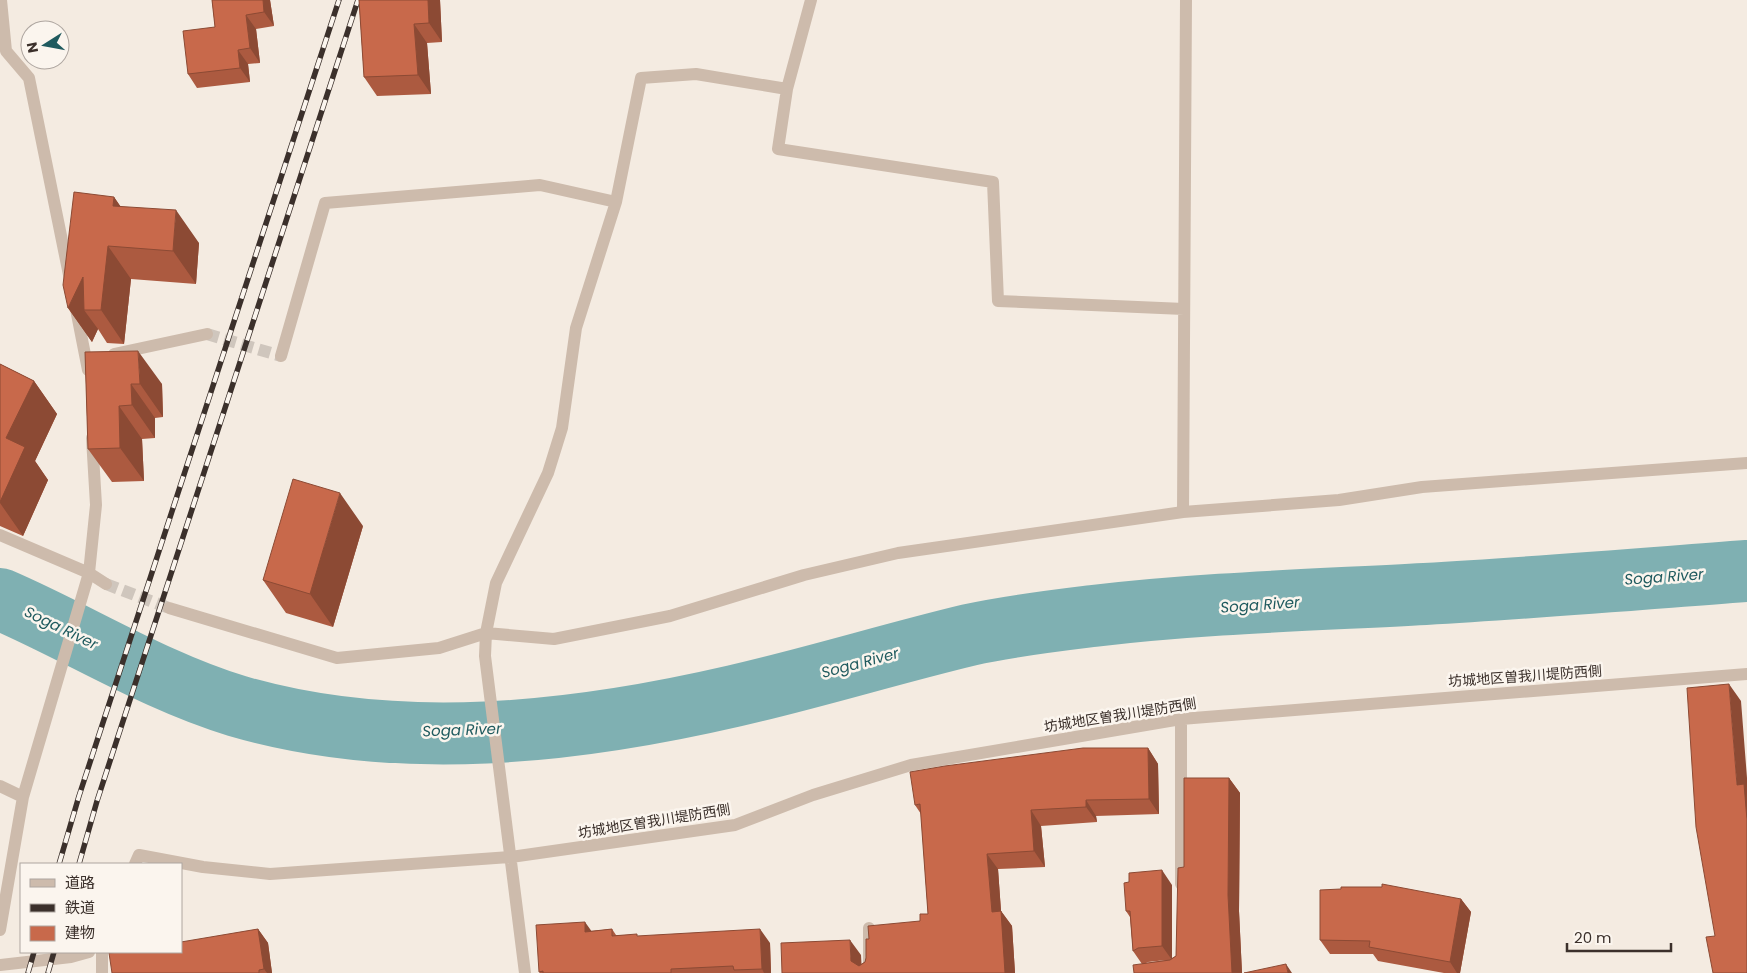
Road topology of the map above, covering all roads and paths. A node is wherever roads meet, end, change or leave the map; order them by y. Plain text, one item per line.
1 (1, 0) edge
2 (811, 0) edge
3 (1186, 0) edge
4 (787, 89) junction
5 (616, 202) junction
6 (1184, 309) junction
7 (207, 334) tunnel mouth
8 (281, 356) dead end
9 (96, 358) junction
10 (88, 379) edge
11 (91, 428) edge
12 (1747, 463) edge
13 (1183, 512) junction
14 (0, 535) edge
15 (89, 573) junction
16 (106, 584) tunnel mouth
17 (169, 608) tunnel mouth
18 (486, 633) junction
19 (1747, 674) edge
20 (1181, 719) junction
21 (0, 786) edge
22 (23, 797) junction
23 (511, 857) junction
24 (135, 863) edge
25 (182, 863) edge
26 (182, 863) edge
27 (1181, 898) edge
28 (869, 928) edge
29 (0, 930) edge
30 (86, 953) edge
31 (102, 953) edge
32 (0, 965) edge
33 (102, 973) edge
34 (525, 973) edge
35 (870, 973) edge

1 - 9 street
2 - 4 street
3 - 6 street
4 - 5 street
4 - 6 street
5 - 8 street
5 - 18 street
6 - 13 street
7 - 9 street
9 - 10 street
11 - 15 street
12 - 13 street
13 - 18 street
14 - 15 street
15 - 16 street
15 - 22 street
17 - 18 street
18 - 23 street
19 - 20 street, 坊城地区曽我川堤防西側
20 - 23 street, 坊城地区曽我川堤防西側
20 - 27 street
21 - 22 street
22 - 29 street
23 - 26 street, 坊城地区曽我川堤防西側
23 - 34 street
24 - 25 street, 坊城地区曽我川堤防西側
28 - 35 street
30 - 32 street
31 - 33 street

